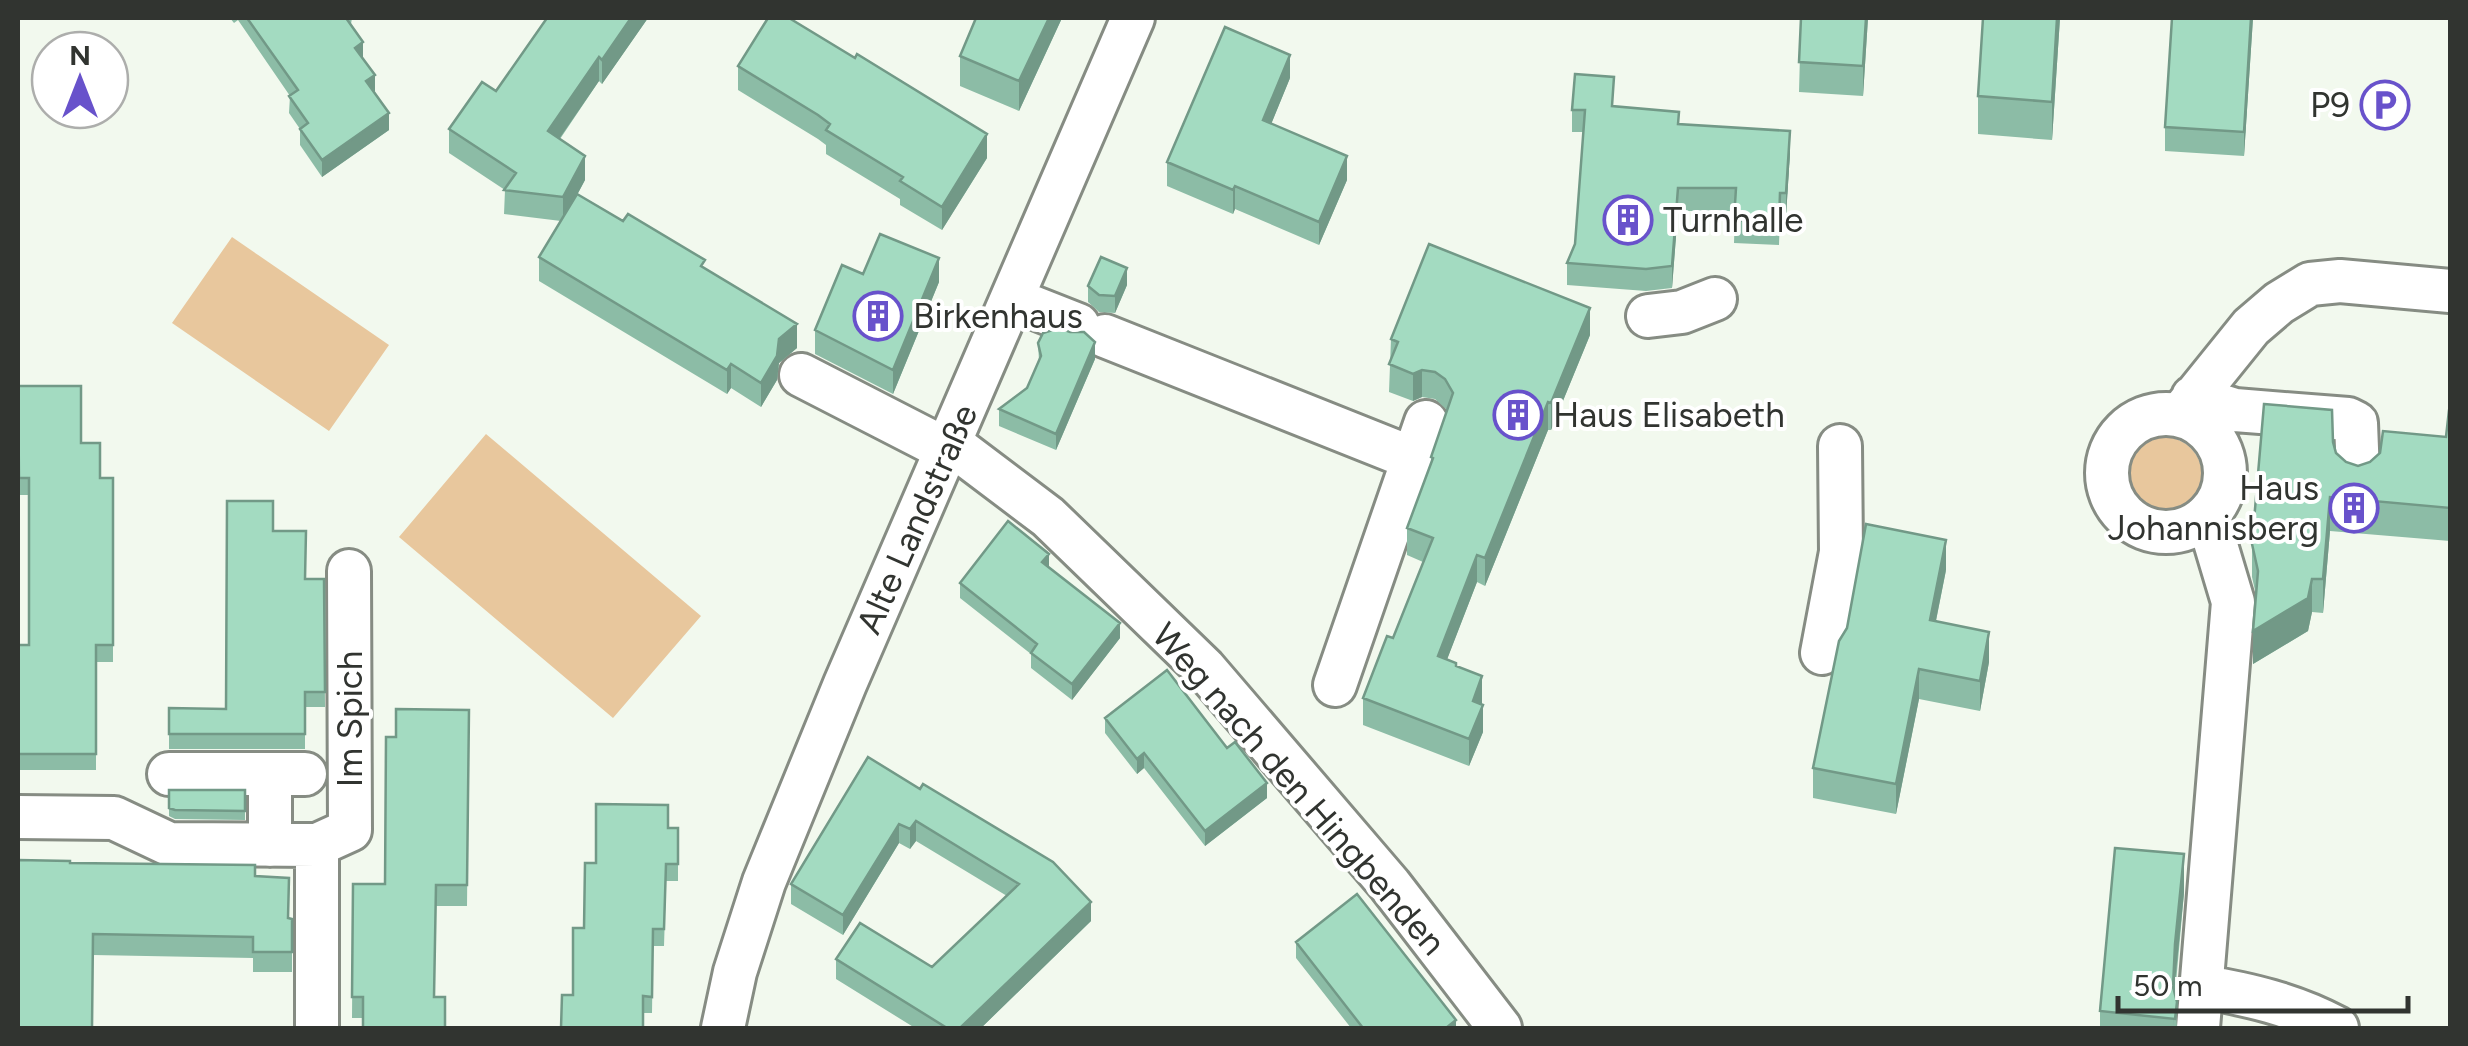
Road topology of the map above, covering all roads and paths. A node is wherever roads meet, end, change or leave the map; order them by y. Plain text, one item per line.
1 (1133, 18) edge
2 (2450, 292) edge
3 (1012, 299) junction
4 (1714, 300) dead end
5 (1648, 316) dead end
6 (801, 375) dead end
7 (2186, 406) junction
8 (949, 446) junction
9 (1840, 446) dead end
10 (2358, 474) edge
11 (2207, 515) junction
12 (349, 572) dead end
13 (1822, 652) dead end
14 (1335, 686) dead end
15 (170, 774) dead end
16 (18, 817) edge
17 (270, 844) junction
18 (317, 844) junction
19 (2200, 986) junction
20 (317, 1028) edge
21 (723, 1028) edge
22 (1500, 1028) edge
23 (2198, 1028) edge
24 (2336, 1028) edge

1 - 3 street, Alte Landstraße
2 - 7 street
3 - 8 street, Alte Landstraße
3 - 14 street
4 - 5 street
6 - 8 street, Weg nach den Hingbenden
7 - 10 street
7 - 11 street
7 - 11 street
8 - 21 street, Alte Landstraße
8 - 22 street, Weg nach den Hingbenden
9 - 13 street
11 - 19 street
12 - 18 street, Im Spich
15 - 17 street
16 - 17 street
17 - 18 street
18 - 20 street
19 - 23 street
19 - 24 street

